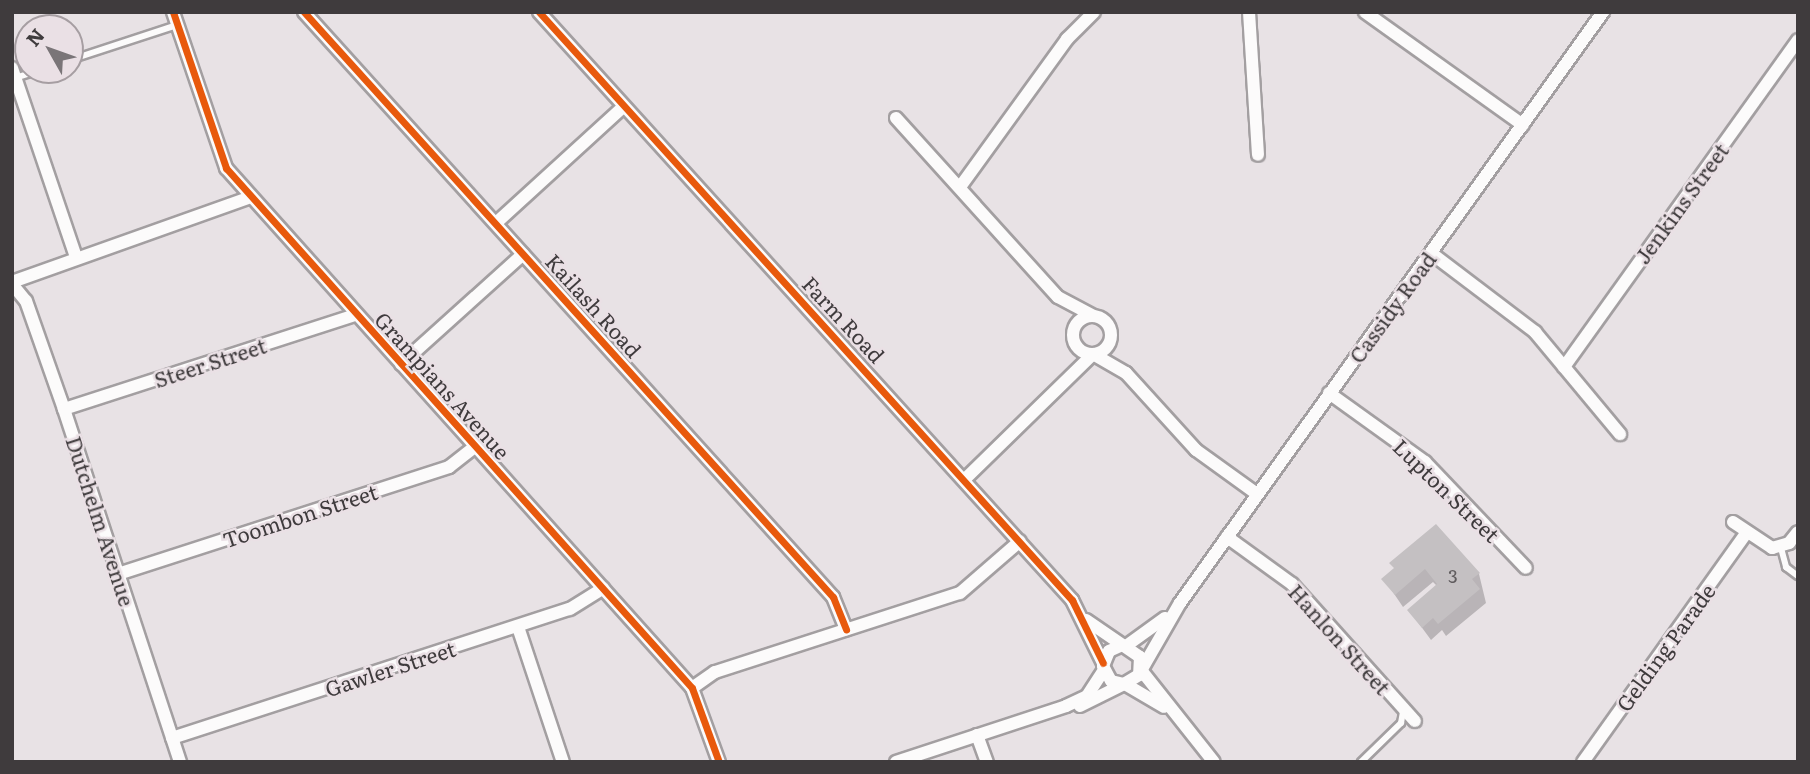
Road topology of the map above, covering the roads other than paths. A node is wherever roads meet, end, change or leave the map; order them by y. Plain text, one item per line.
1 (304, 12) edge
2 (539, 12) edge
3 (1094, 12) edge
4 (1249, 12) edge
5 (1365, 12) edge
6 (1604, 12) edge
7 (175, 19) edge
8 (1798, 40) edge
9 (84, 55) edge
10 (18, 84) edge
11 (624, 106) junction
12 (896, 118) dead end
13 (1523, 125) junction
14 (1258, 155) dead end
15 (960, 187) junction
16 (251, 197) junction
17 (496, 223) junction
18 (1431, 253) junction
19 (523, 254) junction
20 (76, 257) junction
21 (12, 283) edge
22 (1058, 297) junction
23 (355, 315) junction
24 (1093, 316) junction
25 (1073, 336) junction
26 (1111, 336) junction
27 (1093, 354) junction
28 (401, 364) junction
29 (1564, 367) junction
30 (1126, 373) junction
31 (1060, 381) junction
32 (1329, 394) junction
33 (64, 410) junction
34 (1620, 434) dead end
35 (476, 446) junction
36 (965, 479) junction
37 (1257, 494) junction
38 (1733, 522) dead end
39 (1747, 532) junction
40 (1798, 532) edge
41 (1227, 537) junction
42 (1020, 541) junction
43 (1781, 548) junction
44 (1526, 568) dead end
45 (118, 574) junction
46 (1798, 576) edge
47 (603, 588) junction
48 (1180, 603) junction
49 (1086, 620) junction
50 (518, 627) junction
51 (846, 629) junction
52 (1123, 646) junction
53 (1104, 666) junction
54 (1142, 669) junction
55 (1125, 684) junction
56 (692, 688) junction
57 (1066, 706) junction
58 (1401, 706) junction
59 (1167, 709) junction
60 (1415, 721) dead end
61 (977, 735) junction
62 (172, 737) junction
63 (180, 762) edge
64 (563, 762) edge
65 (719, 762) edge
66 (896, 762) edge
67 (987, 762) edge
68 (1214, 762) edge
69 (1361, 762) edge
70 (1583, 762) edge

1 - 17 street, Kailash Road
2 - 11 street, Farm Road
3 - 15 street
4 - 14 street
5 - 13 street
6 - 13 street, Cassidy Road
7 - 9 lane
7 - 16 street, Grampians Avenue
8 - 29 street, Jenkins Street
10 - 20 street
11 - 17 street
11 - 36 street, Farm Road
12 - 15 street
13 - 18 street, Cassidy Road
15 - 22 street
16 - 20 street
16 - 23 street, Grampians Avenue
17 - 19 street, Kailash Road
18 - 29 street
18 - 32 street, Cassidy Road
19 - 28 street
19 - 51 street, Kailash Road
20 - 21 street
21 - 33 street, Dutchelm Avenue
22 - 24 street
22 - 25 street
23 - 28 street, Grampians Avenue
23 - 33 street, Steer Street
24 - 25 street
24 - 26 street
25 - 27 street
25 - 31 street
26 - 27 street
26 - 30 street
27 - 30 street
27 - 31 street
28 - 35 street, Grampians Avenue
29 - 34 street
30 - 37 street
31 - 36 street
32 - 37 street, Cassidy Road
32 - 44 street, Lupton Street
33 - 45 street, Dutchelm Avenue
35 - 45 street, Toombon Street
35 - 47 street, Grampians Avenue
36 - 42 street, Farm Road
37 - 41 street, Cassidy Road
38 - 39 street
39 - 43 street
39 - 70 street, Gelding Parade
40 - 43 street
41 - 48 street, Cassidy Road
41 - 58 street, Hanlon Street
42 - 49 street, Farm Road
42 - 51 street
43 - 46 lane
45 - 62 street, Dutchelm Avenue
47 - 50 street, Gawler Street
47 - 56 street, Grampians Avenue
48 - 52 street, Cassidy Road
48 - 54 street, Cassidy Road
49 - 52 street, Farm Road
49 - 53 street, Farm Road
50 - 62 street, Gawler Street
50 - 64 street
51 - 56 street
52 - 53 street, Cassidy Road
52 - 54 street, Farm Road
53 - 55 street
53 - 57 street, Cassidy Road
54 - 55 street
54 - 59 street
55 - 57 street
55 - 59 street
56 - 65 street, Grampians Avenue
57 - 61 street
58 - 60 street, Hanlon Street
58 - 69 lane
59 - 68 street
61 - 66 street
61 - 67 street
62 - 63 street, Dutchelm Avenue

